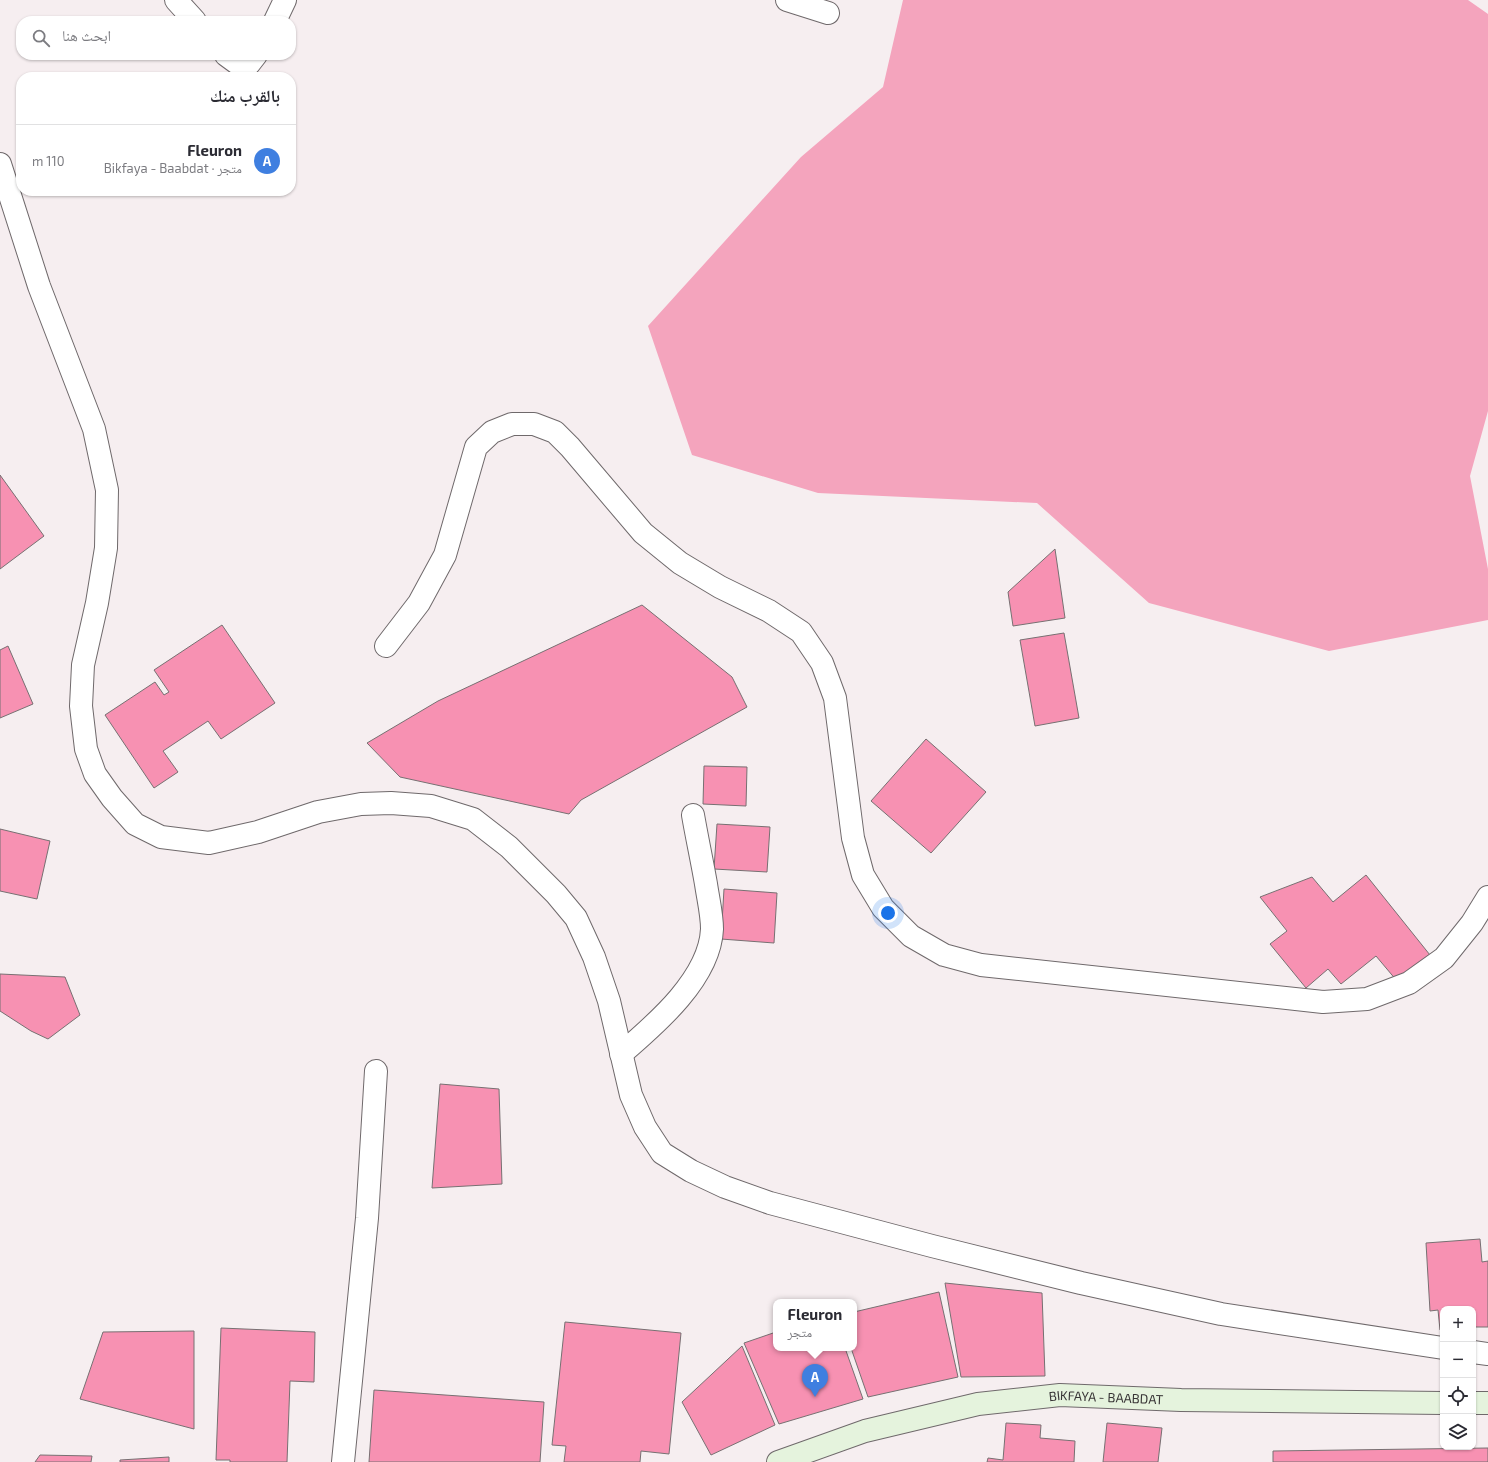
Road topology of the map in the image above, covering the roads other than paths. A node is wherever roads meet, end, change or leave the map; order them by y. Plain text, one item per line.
1 (176, 0) edge
2 (285, 0) edge
3 (787, 0) edge
4 (828, 13) dead end
5 (190, 16) edge
6 (277, 16) edge
7 (233, 60) edge
8 (252, 60) edge
9 (0, 164) edge
10 (386, 646) dead end
11 (693, 815) dead end
12 (1488, 897) edge
13 (621, 1054) junction
14 (376, 1071) dead end
15 (1440, 1348) edge
16 (1476, 1352) edge
17 (1488, 1354) edge
18 (1440, 1403) edge
19 (1476, 1403) edge
20 (1488, 1403) edge
21 (343, 1462) edge
22 (778, 1462) edge

1 - 5 street
2 - 6 street
3 - 4 street
7 - 8 street
9 - 13 street
10 - 12 street
11 - 13 street
13 - 15 street
14 - 21 street
16 - 17 street
18 - 22 main road, BIKFAYA - BAABDAT
19 - 20 main road

